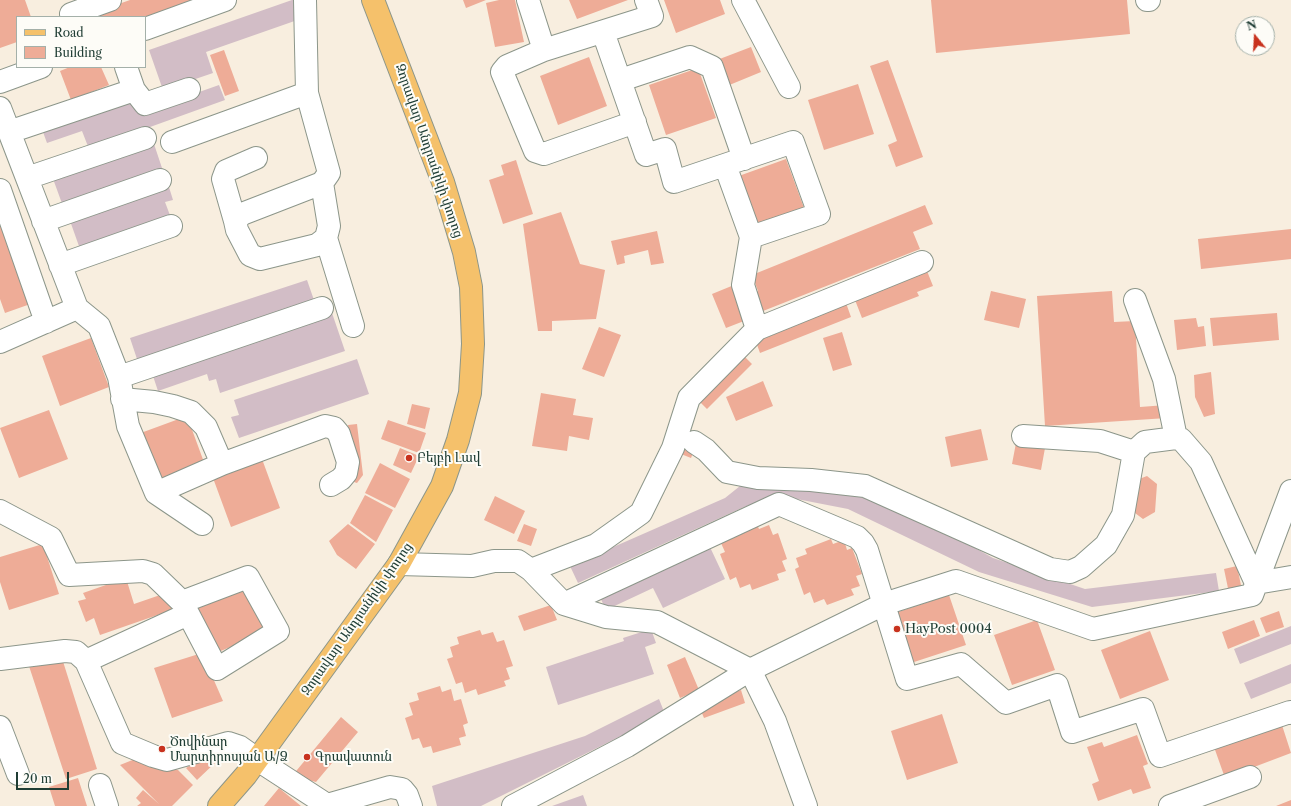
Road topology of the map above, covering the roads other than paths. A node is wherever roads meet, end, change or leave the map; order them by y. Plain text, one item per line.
1 (110, 0) edge
2 (225, 0) edge
3 (305, 0) edge
4 (374, 0) edge
5 (385, 0) edge
6 (528, 0) edge
7 (646, 0) edge
8 (743, 0) edge
9 (71, 10) edge
10 (146, 29) edge
11 (603, 32) junction
12 (544, 50) junction
13 (38, 68) edge
14 (126, 68) edge
15 (621, 80) junction
16 (0, 82) edge
17 (790, 87) dead end
18 (189, 89) dead end
19 (134, 90) junction
20 (307, 93) junction
21 (0, 108) edge
22 (635, 122) junction
23 (9, 132) junction
24 (145, 138) dead end
25 (172, 142) dead end
26 (256, 158) dead end
27 (735, 162) junction
28 (27, 178) junction
29 (160, 180) dead end
30 (322, 183) junction
31 (0, 190) edge
32 (43, 220) junction
33 (235, 221) junction
34 (171, 226) dead end
35 (751, 237) junction
36 (326, 238) junction
37 (922, 262) dead end
38 (60, 265) junction
39 (1135, 300) dead end
40 (77, 308) junction
41 (322, 308) dead end
42 (46, 322) junction
43 (353, 326) dead end
44 (757, 329) junction
45 (0, 342) edge
46 (119, 376) junction
47 (122, 399) junction
48 (1024, 436) dead end
49 (1176, 438) junction
50 (694, 442) dead end
51 (1134, 452) junction
52 (222, 464) junction
53 (331, 485) dead end
54 (1291, 491) edge
55 (156, 493) junction
56 (0, 511) edge
57 (202, 524) dead end
58 (404, 564) junction
59 (531, 570) junction
60 (1291, 577) edge
61 (1256, 583) junction
62 (564, 604) junction
63 (884, 604) junction
64 (0, 659) edge
65 (86, 661) junction
66 (750, 670) junction
67 (1291, 713) edge
68 (0, 727) edge
69 (261, 762) junction
70 (18, 774) dead end
71 (1250, 777) dead end
72 (100, 785) dead end
73 (107, 806) edge
74 (219, 806) edge
75 (230, 806) edge
76 (411, 806) edge
77 (513, 806) edge
78 (806, 806) edge
79 (1171, 806) edge

1 - 9 street
2 - 10 street
3 - 20 street
4 - 58 main road, Զորավար Անդրանիկի փողոց
5 - 58 main road, Զորավար Անդրանիկի փողոց
6 - 12 street
7 - 11 street
8 - 17 street
11 - 12 street
11 - 15 street
12 - 22 street
13 - 16 street
14 - 19 street
15 - 22 street
15 - 27 street
18 - 19 street
19 - 23 street
20 - 25 street
20 - 30 street
21 - 23 street
22 - 27 street
23 - 28 street
24 - 28 street
26 - 33 street
27 - 35 street
27 - 35 street
28 - 32 street
29 - 32 street
30 - 33 street
30 - 36 street
31 - 42 street
32 - 38 street
33 - 36 street
34 - 38 street
35 - 44 street
36 - 43 street
37 - 44 street
38 - 40 street
39 - 49 street
40 - 42 street
40 - 46 street
41 - 46 street
42 - 45 street
44 - 59 street
46 - 47 street
47 - 52 street
47 - 55 street
48 - 51 street
49 - 51 street
49 - 61 street
50 - 51 street
52 - 53 street
52 - 55 street
54 - 61 street
55 - 57 street
56 - 65 street
58 - 59 street
58 - 69 main road, Զորավար Անդրանիկի փողոց
59 - 62 street
60 - 61 street
61 - 63 street
62 - 63 street
62 - 66 street
63 - 66 street
63 - 67 street
64 - 65 street
65 - 69 street
66 - 77 street
66 - 78 street
68 - 70 street
69 - 74 main road, Զորավար Անդրանիկի փողոց
69 - 75 main road, Զորավար Անդրանիկի փողոց
69 - 76 street
71 - 79 street
72 - 73 street

